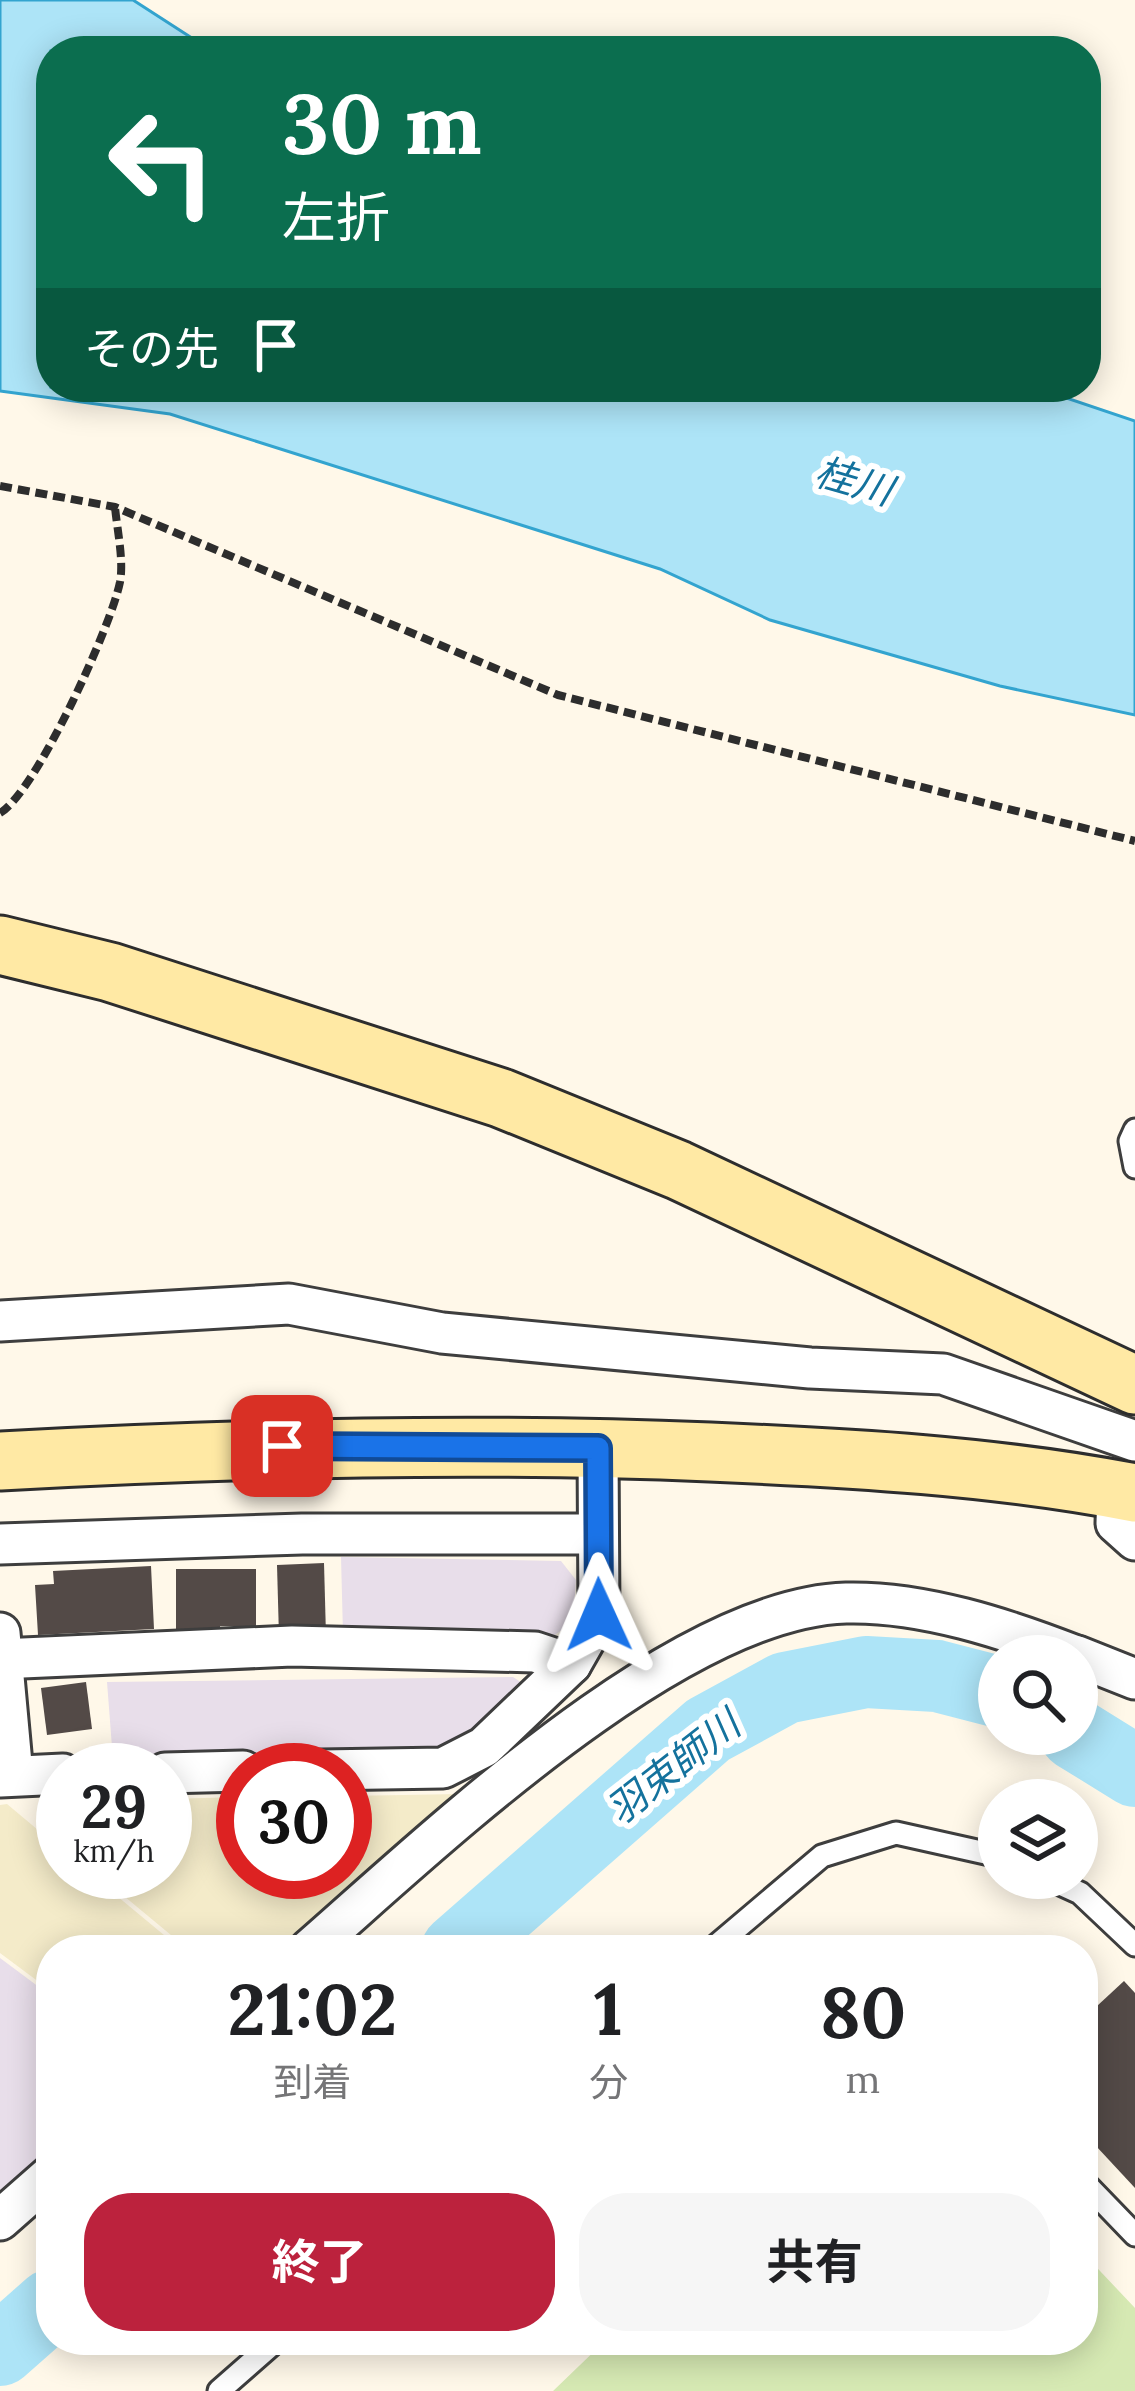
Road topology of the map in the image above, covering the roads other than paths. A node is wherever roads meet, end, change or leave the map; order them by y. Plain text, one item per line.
1 (0, 945) edge
2 (1135, 1130) edge
3 (1135, 1167) edge
4 (0, 1321) edge
5 (1135, 1385) edge
6 (598, 1448) junction
7 (0, 1461) edge
8 (1130, 1491) edge
9 (598, 1534) junction
10 (0, 1544) edge
11 (1011, 1635) edge
12 (1, 1650) edge
13 (571, 1664) junction
14 (1098, 1664) edge
15 (1135, 1679) edge
16 (372, 1769) edge
17 (7, 1776) edge
18 (978, 1851) edge
19 (1086, 1899) edge
20 (326, 1935) edge
21 (729, 1935) edge
22 (1135, 1945) edge
23 (36, 2188) edge
24 (1098, 2197) edge
25 (0, 2220) edge
26 (1135, 2235) edge
27 (260, 2355) edge
28 (219, 2391) edge

1 - 5 street
2 - 3 lane
4 - 8 street
6 - 7 street
6 - 8 street
6 - 9 street
9 - 10 street
9 - 13 street
11 - 20 street
12 - 13 street
12 - 17 street
13 - 16 street
14 - 15 street
18 - 21 lane
19 - 22 lane
23 - 25 street
24 - 26 lane
27 - 28 lane

